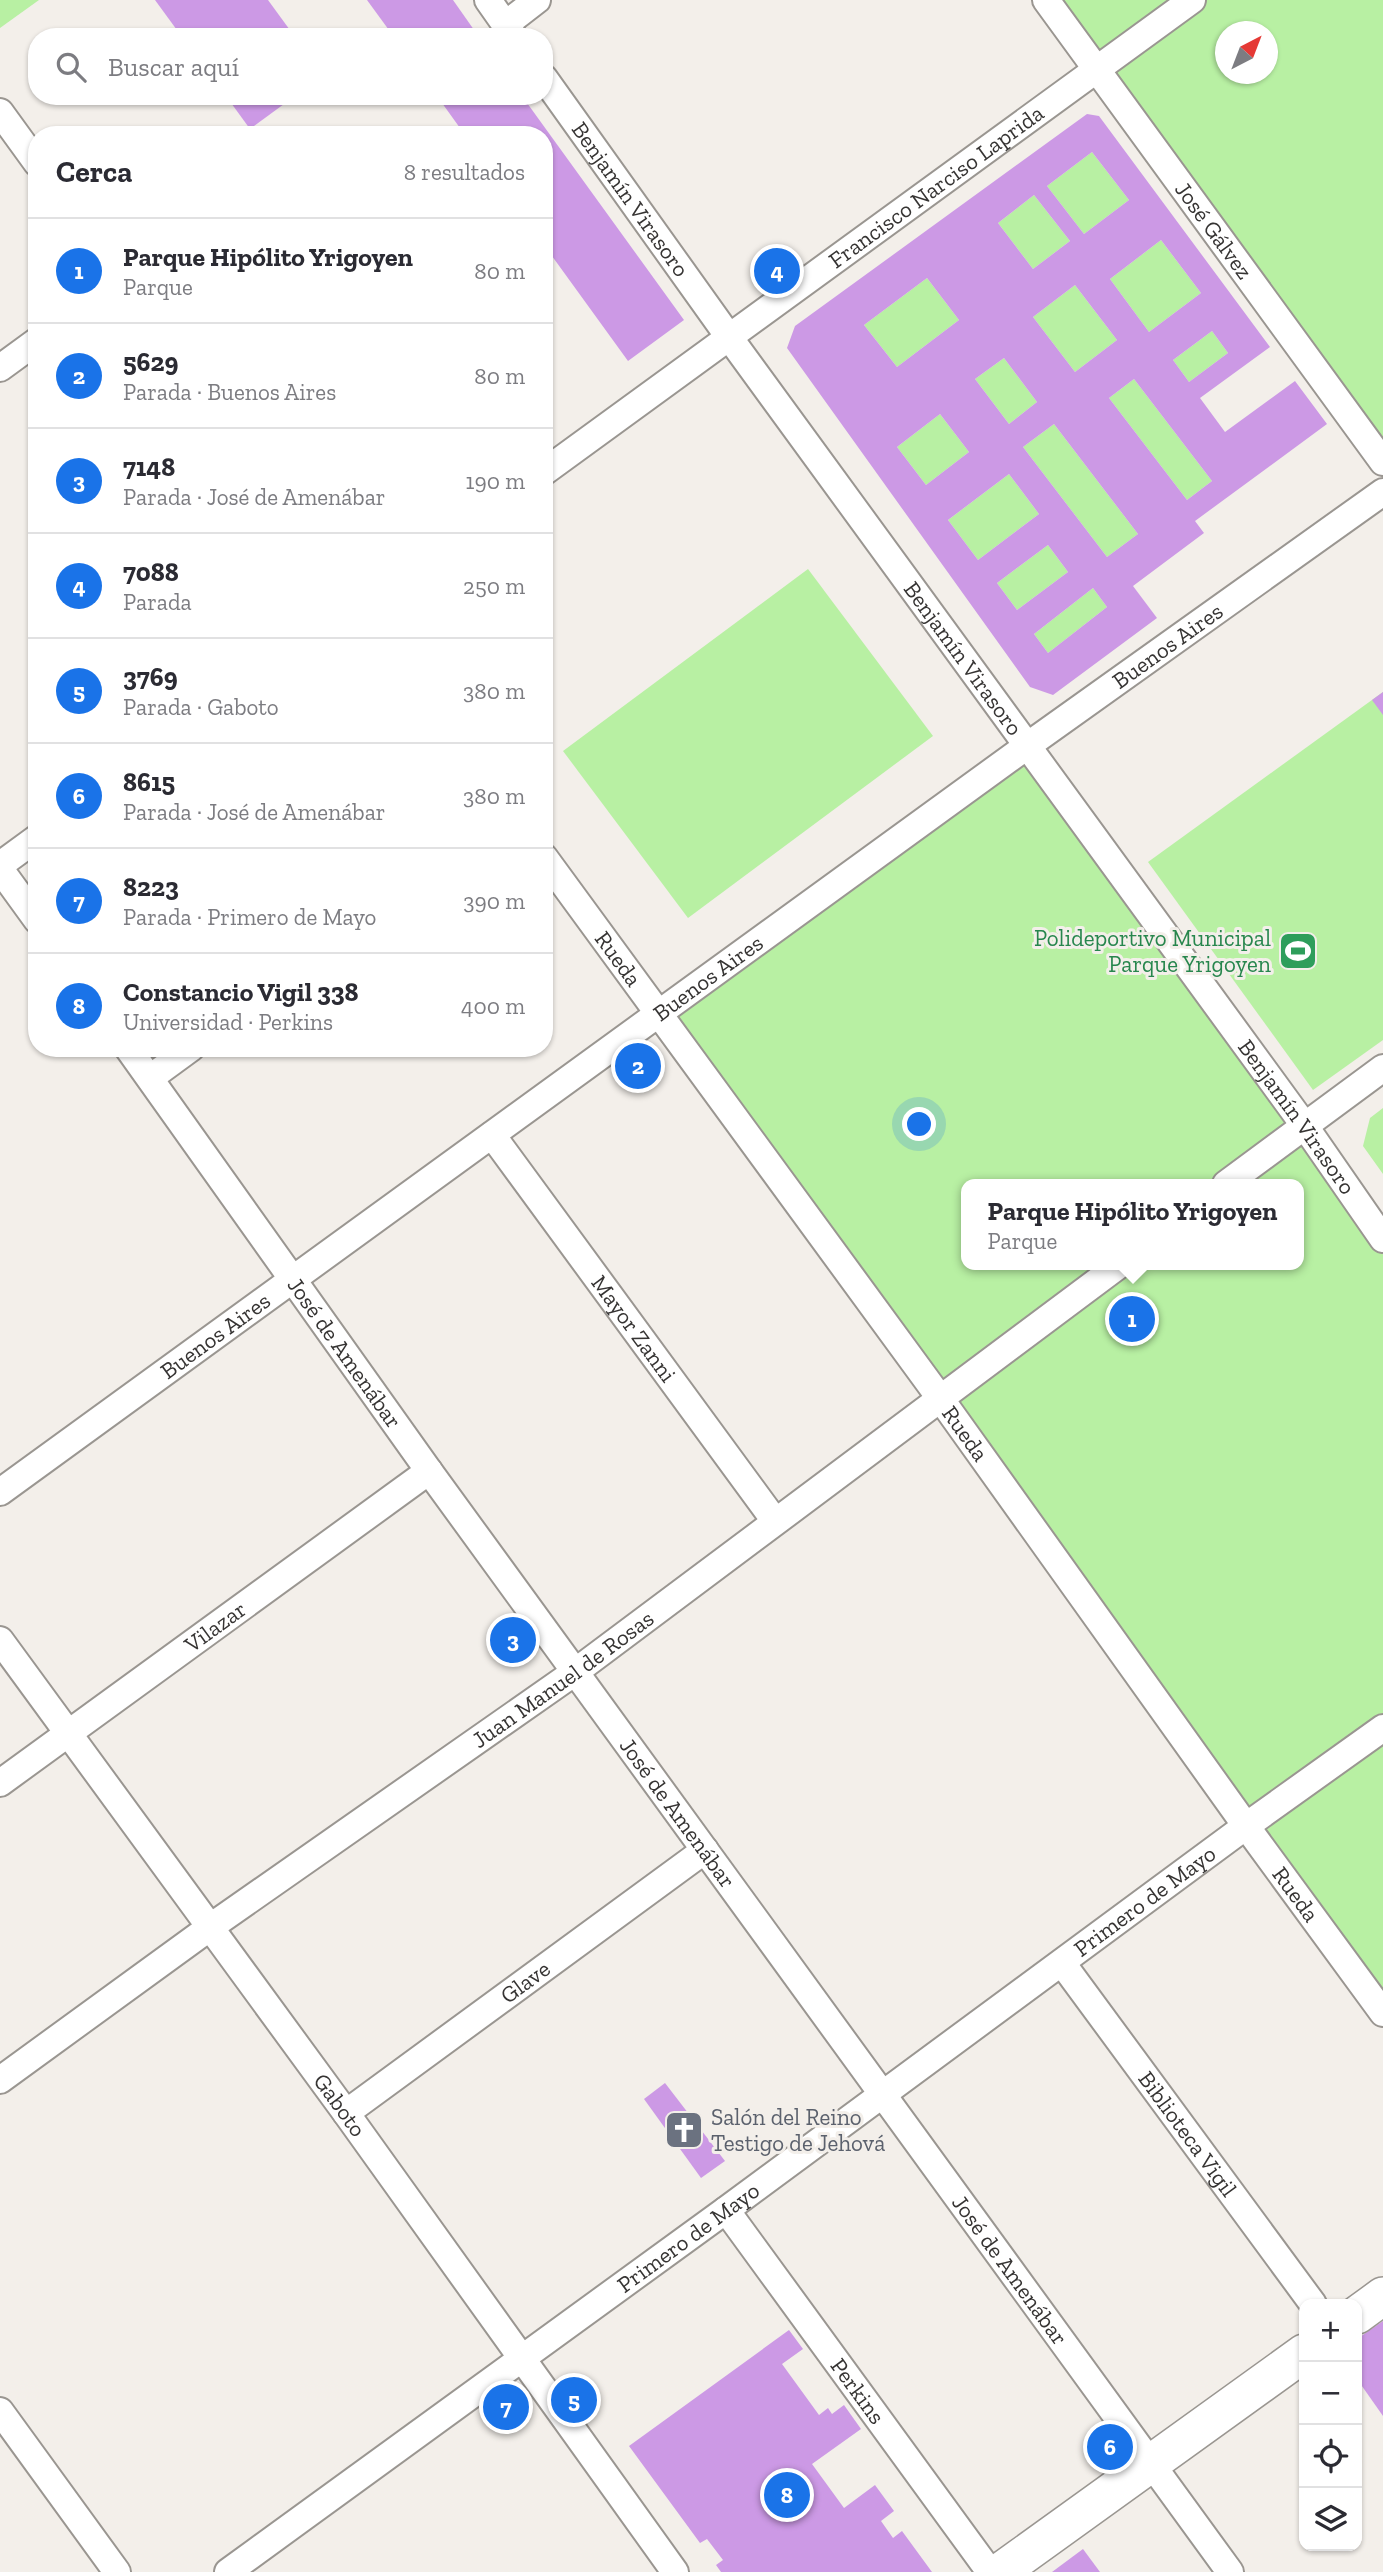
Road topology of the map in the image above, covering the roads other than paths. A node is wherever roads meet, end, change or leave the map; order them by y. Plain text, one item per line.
1 (488, 0) edge
2 (537, 0) edge
3 (1046, 0) edge
4 (1192, 0) edge
5 (509, 28) edge
6 (512, 28) edge
7 (1097, 70) junction
8 (553, 91) edge
9 (0, 112) edge
10 (28, 151) edge
11 (730, 337) junction
12 (28, 348) edge
13 (0, 368) edge
14 (1383, 462) edge
15 (553, 465) edge
16 (1383, 492) edge
17 (1027, 746) junction
18 (28, 845) edge
19 (0, 867) edge
20 (553, 869) edge
21 (28, 907) edge
22 (658, 1015) junction
23 (135, 1057) edge
24 (179, 1057) edge
25 (1383, 1068) edge
26 (150, 1078) junction
27 (1304, 1125) junction
28 (492, 1135) junction
29 (1233, 1179) edge
30 (1383, 1239) edge
31 (1112, 1270) edge
32 (292, 1280) junction
33 (940, 1398) junction
34 (429, 1471) junction
35 (0, 1492) edge
36 (775, 1521) junction
37 (0, 1640) edge
38 (575, 1672) junction
39 (1383, 1728) edge
40 (68, 1733) junction
41 (0, 1783) edge
42 (1245, 1826) junction
43 (705, 1850) junction
44 (209, 1928) junction
45 (1062, 1963) junction
46 (1383, 2013) edge
47 (0, 2080) edge
48 (882, 2096) junction
49 (346, 2113) junction
50 (726, 2210) junction
51 (1383, 2296) edge
52 (1309, 2299) edge
53 (1362, 2311) edge
54 (1299, 2357) edge
55 (522, 2359) junction
56 (0, 2411) edge
57 (1151, 2463) junction
58 (117, 2572) edge
59 (228, 2572) edge
60 (675, 2572) edge
61 (990, 2572) edge
62 (1000, 2572) edge
63 (1230, 2572) edge

1 - 5 street
2 - 6 street
3 - 7 street, José Gálvez
4 - 7 street, Francisco Narciso Laprida
7 - 11 street, Francisco Narciso Laprida
7 - 14 street, José Gálvez
8 - 11 street, Benjamín Virasoro
9 - 10 street
11 - 15 street, Francisco Narciso Laprida
11 - 17 street, Benjamín Virasoro
12 - 13 street
16 - 17 street, Buenos Aires
17 - 22 street, Buenos Aires
17 - 27 street, Benjamín Virasoro
18 - 19 street
19 - 21 street
20 - 22 street, Rueda
22 - 28 street, Buenos Aires
22 - 33 street, Rueda
23 - 26 street, José de Amenábar
24 - 26 street
25 - 27 street
26 - 32 street, José de Amenábar
27 - 29 street
27 - 30 street, Benjamín Virasoro
28 - 32 street, Buenos Aires
28 - 36 street, Mayor Zanni
31 - 33 street, Juan Manuel de Rosas
32 - 34 street, José de Amenábar
32 - 35 street, Buenos Aires
33 - 36 street, Juan Manuel de Rosas
33 - 42 street, Rueda
34 - 38 street, José de Amenábar
34 - 40 street, Vilazar
36 - 38 street, Juan Manuel de Rosas
37 - 40 street, Gaboto
38 - 43 street, José de Amenábar
38 - 44 street, Juan Manuel de Rosas
39 - 42 street, Primero de Mayo
40 - 41 street, Vilazar
40 - 44 street, Gaboto
42 - 45 street, Primero de Mayo
42 - 46 street, Rueda
43 - 48 street, José de Amenábar
43 - 49 street, Glave
44 - 47 street, Juan Manuel de Rosas
44 - 49 street, Gaboto
45 - 48 street, Primero de Mayo
45 - 52 street, Biblioteca Vigil
48 - 50 street, Primero de Mayo
48 - 57 street, José de Amenábar
49 - 55 street, Gaboto
50 - 55 street, Primero de Mayo
50 - 61 street, Perkins
51 - 53 main road
54 - 57 main road
55 - 59 street, Primero de Mayo
55 - 60 street, Gaboto
56 - 58 street
57 - 62 main road
57 - 63 street, José de Amenábar

